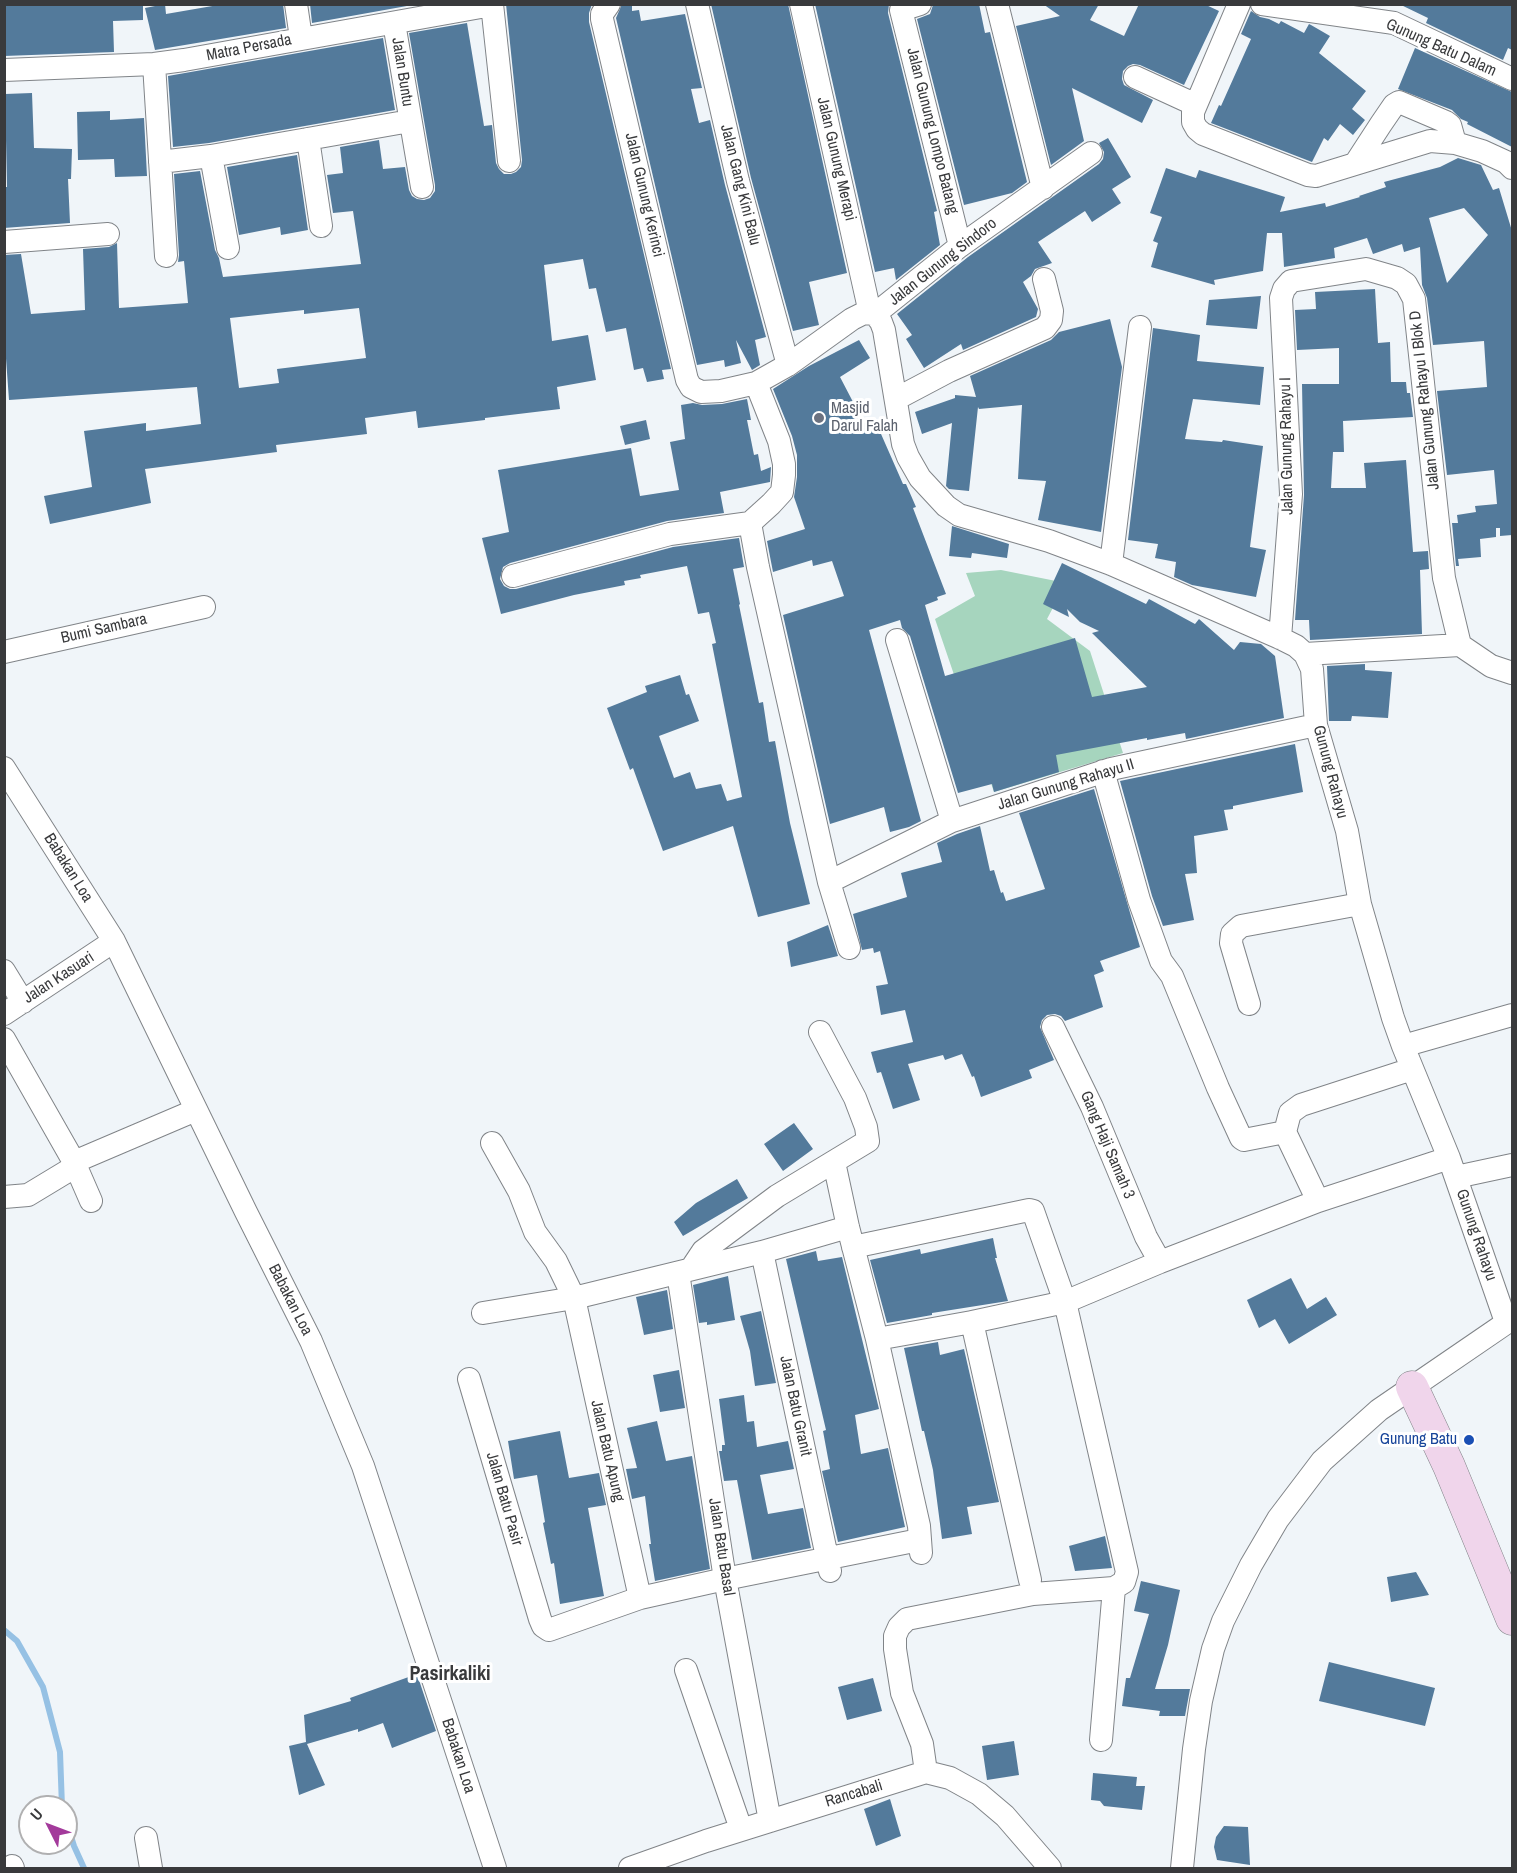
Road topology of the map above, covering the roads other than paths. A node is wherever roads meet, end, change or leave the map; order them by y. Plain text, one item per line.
1 (296, 4) edge
2 (609, 4) edge
3 (697, 4) edge
4 (801, 4) edge
5 (997, 4) edge
6 (1239, 4) edge
7 (1262, 4) edge
8 (492, 5) edge
9 (911, 10) edge
10 (1398, 14) edge
11 (394, 23) junction
12 (301, 38) junction
13 (154, 64) junction
14 (4, 70) edge
15 (1135, 77) dead end
16 (1512, 80) edge
17 (1196, 105) junction
18 (410, 121) junction
19 (309, 139) junction
20 (1455, 143) junction
21 (1091, 153) dead end
22 (211, 156) junction
23 (509, 161) dead end
24 (160, 162) junction
25 (1355, 164) junction
26 (1512, 168) edge
27 (422, 187) dead end
28 (1043, 188) junction
29 (321, 226) dead end
30 (108, 234) dead end
31 (4, 242) edge
32 (960, 246) junction
33 (228, 248) dead end
34 (166, 256) dead end
35 (1044, 279) dead end
36 (1284, 289) joint
37 (873, 314) junction
38 (1140, 327) dead end
39 (788, 365) junction
40 (756, 383) junction
41 (691, 387) joint
42 (896, 399) junction
43 (750, 523) junction
44 (1110, 564) junction
45 (513, 576) dead end
46 (204, 607) dead end
47 (1280, 638) junction
48 (897, 640) dead end
49 (1460, 645) junction
50 (4, 652) edge
51 (1305, 654) junction
52 (1512, 673) edge
53 (1316, 725) junction
54 (4, 768) edge
55 (1103, 771) junction
56 (952, 821) junction
57 (829, 882) junction
58 (1360, 904) junction
59 (114, 941) junction
60 (849, 948) dead end
61 (4, 970) edge
62 (1249, 1004) dead end
63 (14, 1008) edge
64 (1512, 1015) edge
65 (1053, 1027) dead end
66 (820, 1032) dead end
67 (4, 1039) edge
68 (1402, 1046) junction
69 (1412, 1069) junction
70 (196, 1110) junction
71 (1285, 1132) junction
72 (492, 1143) dead end
73 (834, 1162) junction
74 (75, 1164) junction
75 (1512, 1165) edge
76 (1453, 1167) junction
77 (4, 1197) edge
78 (1318, 1201) junction
79 (92, 1202) dead end
80 (851, 1237) junction
81 (762, 1252) junction
82 (1160, 1262) junction
83 (684, 1271) junction
84 (574, 1301) junction
85 (1065, 1302) junction
86 (483, 1313) dead end
87 (1509, 1321) edge
88 (972, 1322) junction
89 (877, 1339) junction
90 (469, 1379) dead end
91 (1412, 1387) junction
92 (829, 1565) junction
93 (1030, 1580) dead end
94 (726, 1585) junction
95 (1114, 1588) junction
96 (640, 1598) junction
97 (1512, 1619) edge
98 (686, 1670) dead end
99 (1101, 1740) dead end
100 (927, 1772) junction
101 (770, 1821) junction
102 (741, 1829) junction
103 (146, 1838) dead end
104 (152, 1869) edge
105 (495, 1869) edge
106 (630, 1869) edge
107 (1050, 1869) edge
108 (1182, 1869) edge

1 - 12 street
2 - 41 street, Jalan Gunung Kerinci
3 - 39 street, Jalan Gang Kini Balu
4 - 37 street, Jalan Gunung Merapi
5 - 28 street
6 - 17 street
7 - 10 street, Gunung Batu Dalam
8 - 11 street, Matra Persada
8 - 23 street
9 - 32 street, Jalan Gunung Lompo Batang
10 - 16 street, Gunung Batu Dalam
11 - 12 street, Matra Persada
11 - 18 street, Jalan Buntu
12 - 13 street, Matra Persada
13 - 14 street, Matra Persada
13 - 24 street
15 - 17 street
17 - 25 street
18 - 19 street
18 - 27 street, Jalan Buntu
19 - 22 street
19 - 29 street
20 - 25 street
20 - 25 street
20 - 26 street
21 - 28 street, Jalan Gunung Sindoro
22 - 24 street
22 - 33 street
24 - 34 street
28 - 32 street, Jalan Gunung Sindoro
30 - 31 street
32 - 37 street, Jalan Gunung Sindoro
35 - 42 street
36 - 47 street, Jalan Gunung Rahayu I
36 - 49 street, Jalan Gunung Rahayu I Blok D
37 - 39 street, Jalan Gunung Sindoro
37 - 42 street
38 - 44 street
39 - 40 street, Jalan Gunung Sindoro
40 - 41 street, Jalan Gunung Sindoro
40 - 43 street
42 - 44 street
43 - 45 street
43 - 57 street
44 - 47 street
46 - 50 street, Bumi Sambara
47 - 51 street
48 - 56 street
49 - 51 street
49 - 52 street
51 - 53 street, Gunung Rahayu
53 - 55 street, Jalan Gunung Rahayu II
53 - 58 street, Gunung Rahayu
54 - 59 street, Babakan Loa
55 - 56 street, Jalan Gunung Rahayu II
55 - 71 street
56 - 57 street, Jalan Gunung Rahayu II
57 - 60 street
58 - 62 street
58 - 68 street, Gunung Rahayu
59 - 63 street, Jalan Kasuari
59 - 70 street, Babakan Loa
61 - 63 street
64 - 68 street
65 - 82 street, Gang Haji Samah 3
66 - 73 street
67 - 74 street
68 - 69 street, Gunung Rahayu
69 - 71 street
69 - 76 street, Gunung Rahayu
70 - 74 street
70 - 105 street, Babakan Loa
71 - 78 street
72 - 84 street, Jalan Batu Apung
73 - 80 street
73 - 83 street
74 - 77 street
74 - 79 street
75 - 76 street
76 - 78 street
76 - 87 street, Gunung Rahayu
78 - 82 street
80 - 81 street
80 - 85 street
80 - 89 street
81 - 83 street
81 - 92 street, Jalan Batu Granit
82 - 85 street
83 - 84 street
83 - 94 street, Jalan Batu Basal
84 - 86 street
84 - 96 street, Jalan Batu Apung
85 - 88 street
85 - 95 street
87 - 91 street
88 - 89 street
88 - 93 street
89 - 92 street
90 - 96 street, Jalan Batu Pasir
91 - 97 street
91 - 108 street
92 - 94 street
94 - 96 street
94 - 101 street, Jalan Batu Basal
95 - 99 street
95 - 100 street
98 - 102 street
100 - 101 street, Rancabali
100 - 107 street
101 - 102 street, Rancabali
102 - 106 street, Rancabali
103 - 104 street

